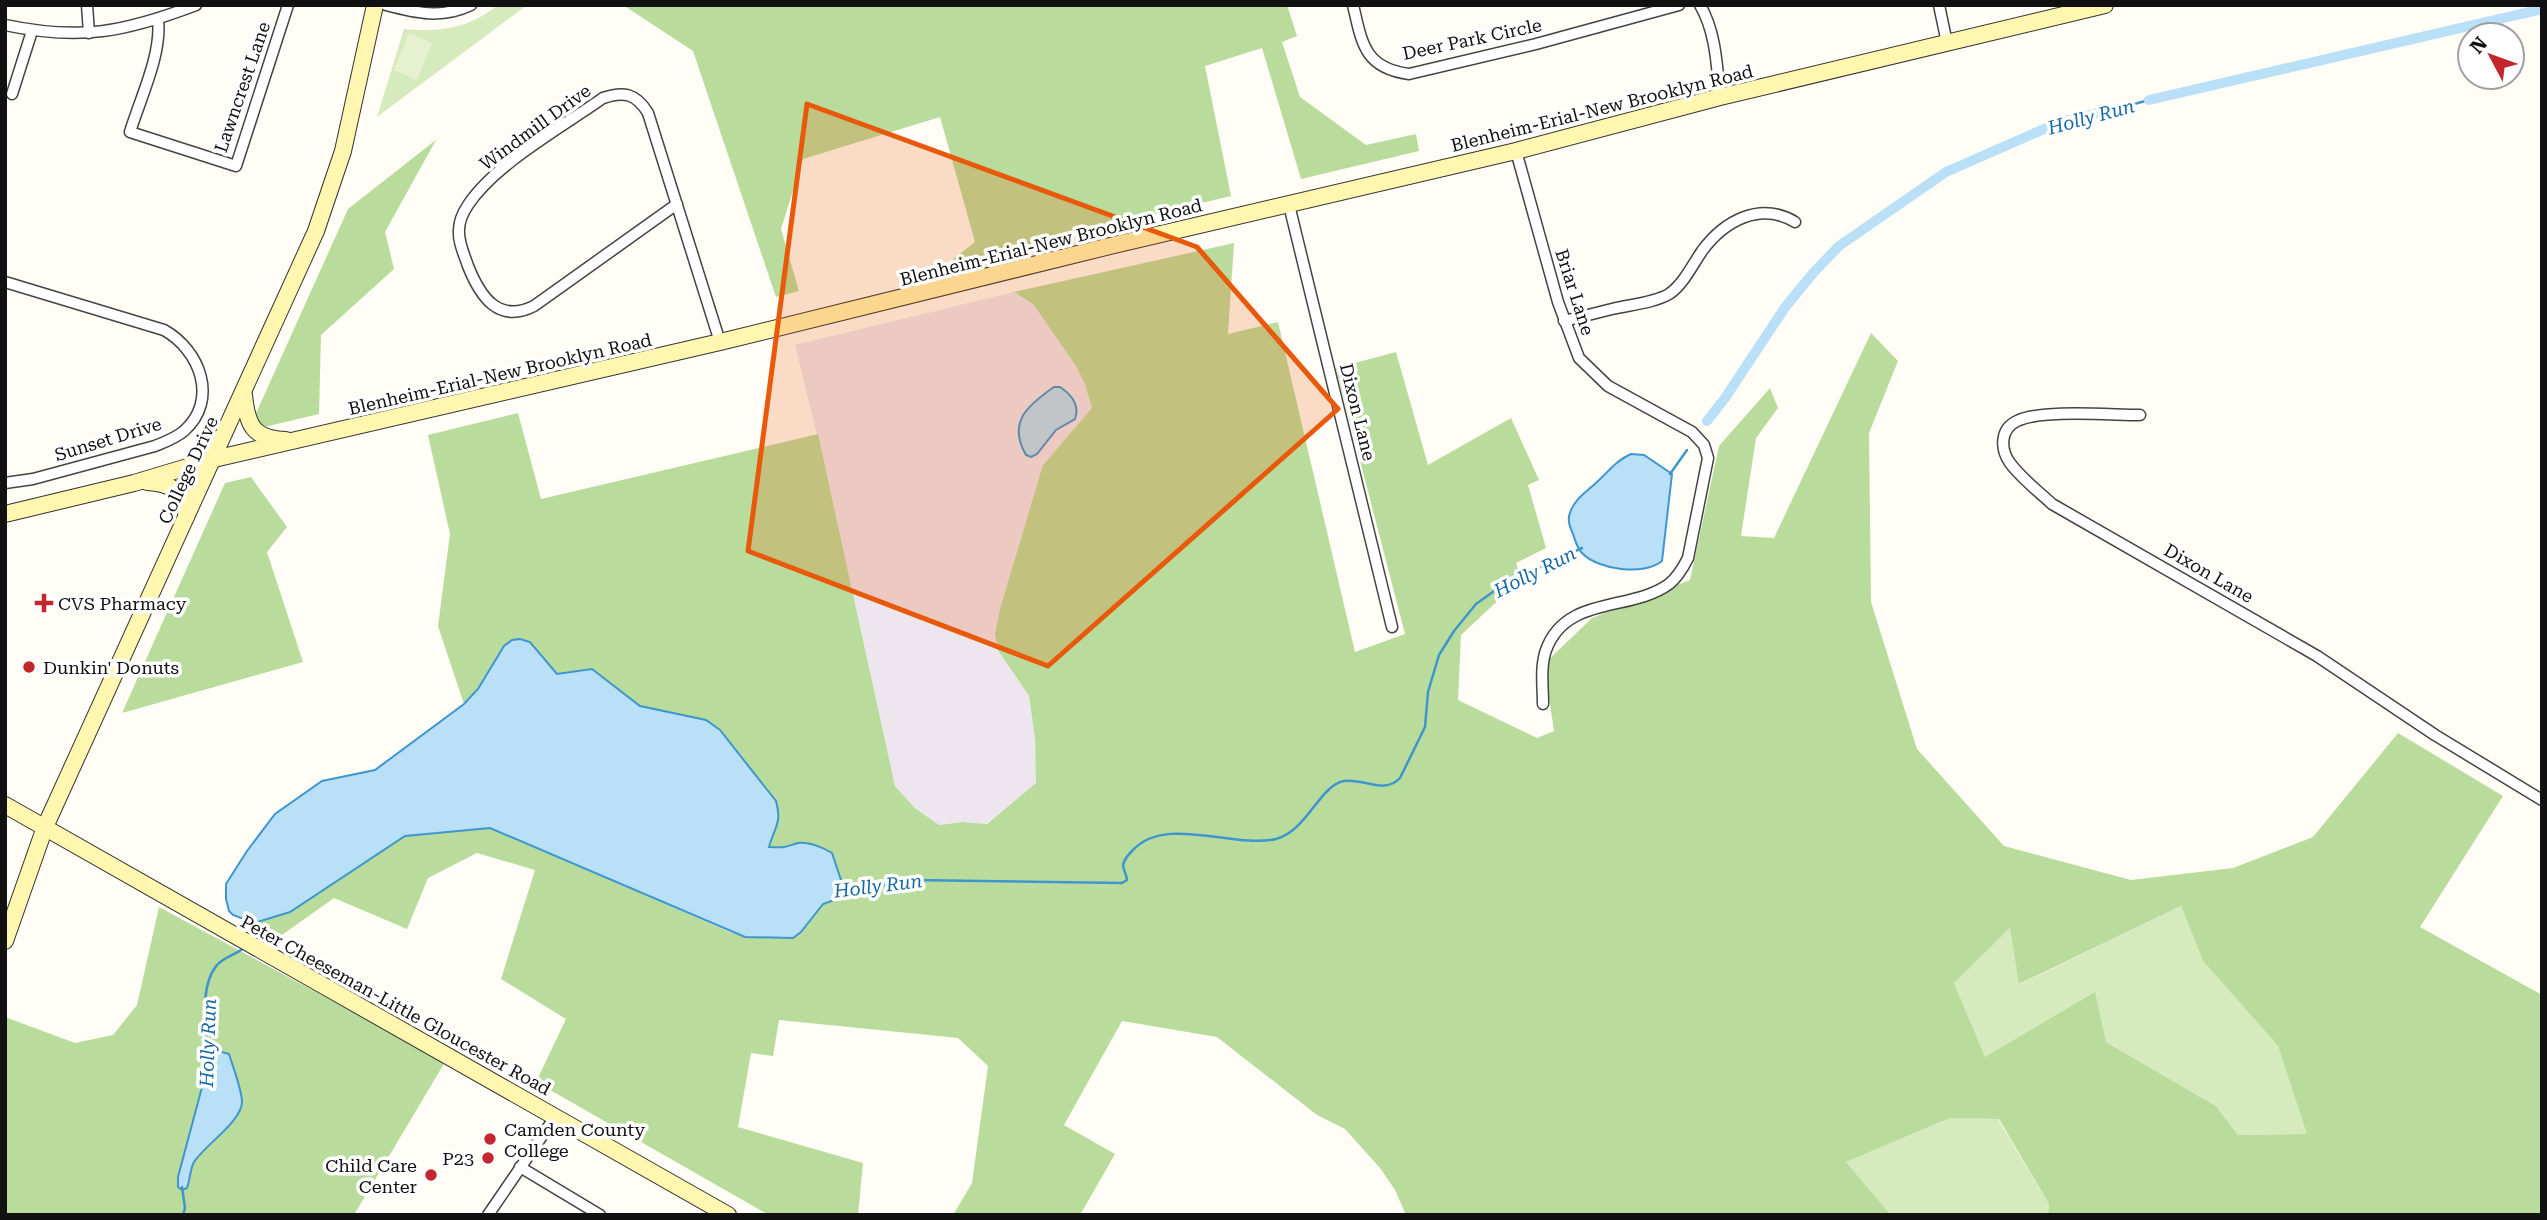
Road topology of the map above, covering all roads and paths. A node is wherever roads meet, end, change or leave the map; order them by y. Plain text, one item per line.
1 (87, 5) edge
2 (196, 5) edge
3 (288, 5) edge
4 (375, 5) edge
5 (386, 5) edge
6 (471, 5) edge
7 (1353, 5) edge
8 (1679, 5) edge
9 (1700, 5) edge
10 (1939, 5) edge
11 (2105, 5) edge
12 (158, 20) junction
13 (5, 25) edge
14 (32, 31) junction
15 (89, 33) junction
16 (1947, 43) junction
17 (12, 94) dead end
18 (1720, 97) junction
19 (1516, 150) junction
20 (677, 204) junction
21 (1289, 205) junction
22 (1795, 222) dead end
23 (5, 282) edge
24 (1564, 321) junction
25 (720, 342) junction
26 (244, 393) junction
27 (2140, 415) dead end
28 (306, 438) junction
29 (214, 459) junction
30 (134, 482) junction
31 (5, 483) edge
32 (5, 514) edge
33 (185, 522) junction
34 (1392, 627) dead end
35 (1543, 704) dead end
36 (2542, 800) edge
37 (5, 805) edge
38 (45, 827) junction
39 (5, 941) edge
40 (555, 1117) junction
41 (520, 1167) junction
42 (488, 1215) edge
43 (600, 1215) edge
44 (728, 1215) edge

1 - 15 street
2 - 12 street
3 - 12 street, Lawncrest Lane
4 - 26 main road, College Drive
5 - 6 street
7 - 8 street, Deer Park Circle
9 - 18 street
10 - 16 street
11 - 16 main road, Blenheim-Erial-New Brooklyn Road
12 - 15 street
13 - 14 street
14 - 15 street
14 - 17 street
16 - 18 main road, Blenheim-Erial-New Brooklyn Road
18 - 19 main road, Blenheim-Erial-New Brooklyn Road
19 - 21 main road, Blenheim-Erial-New Brooklyn Road
19 - 24 street, Briar Lane
20 - 20 street, Windmill Drive
20 - 25 street, Windmill Drive
21 - 25 main road, Blenheim-Erial-New Brooklyn Road
21 - 34 street, Dixon Lane
22 - 24 street
23 - 31 street, Sunset Drive
24 - 35 street, Briar Lane
25 - 28 main road, Blenheim-Erial-New Brooklyn Road
26 - 28 main road
26 - 29 main road, College Drive
27 - 36 street, Dixon Lane
28 - 29 main road, Blenheim-Erial-New Brooklyn Road
29 - 30 main road, Blenheim-Erial-New Brooklyn Road
29 - 33 main road, College Drive
30 - 32 main road, Blenheim-Erial-New Brooklyn Road
30 - 33 main road
33 - 38 main road, College Drive
37 - 38 main road, Peter Cheeseman-Little Gloucester Road
38 - 39 main road, College Drive
38 - 40 main road, Peter Cheeseman-Little Gloucester Road
40 - 41 street
40 - 44 main road, Peter Cheeseman-Little Gloucester Road
41 - 42 street
41 - 43 street

